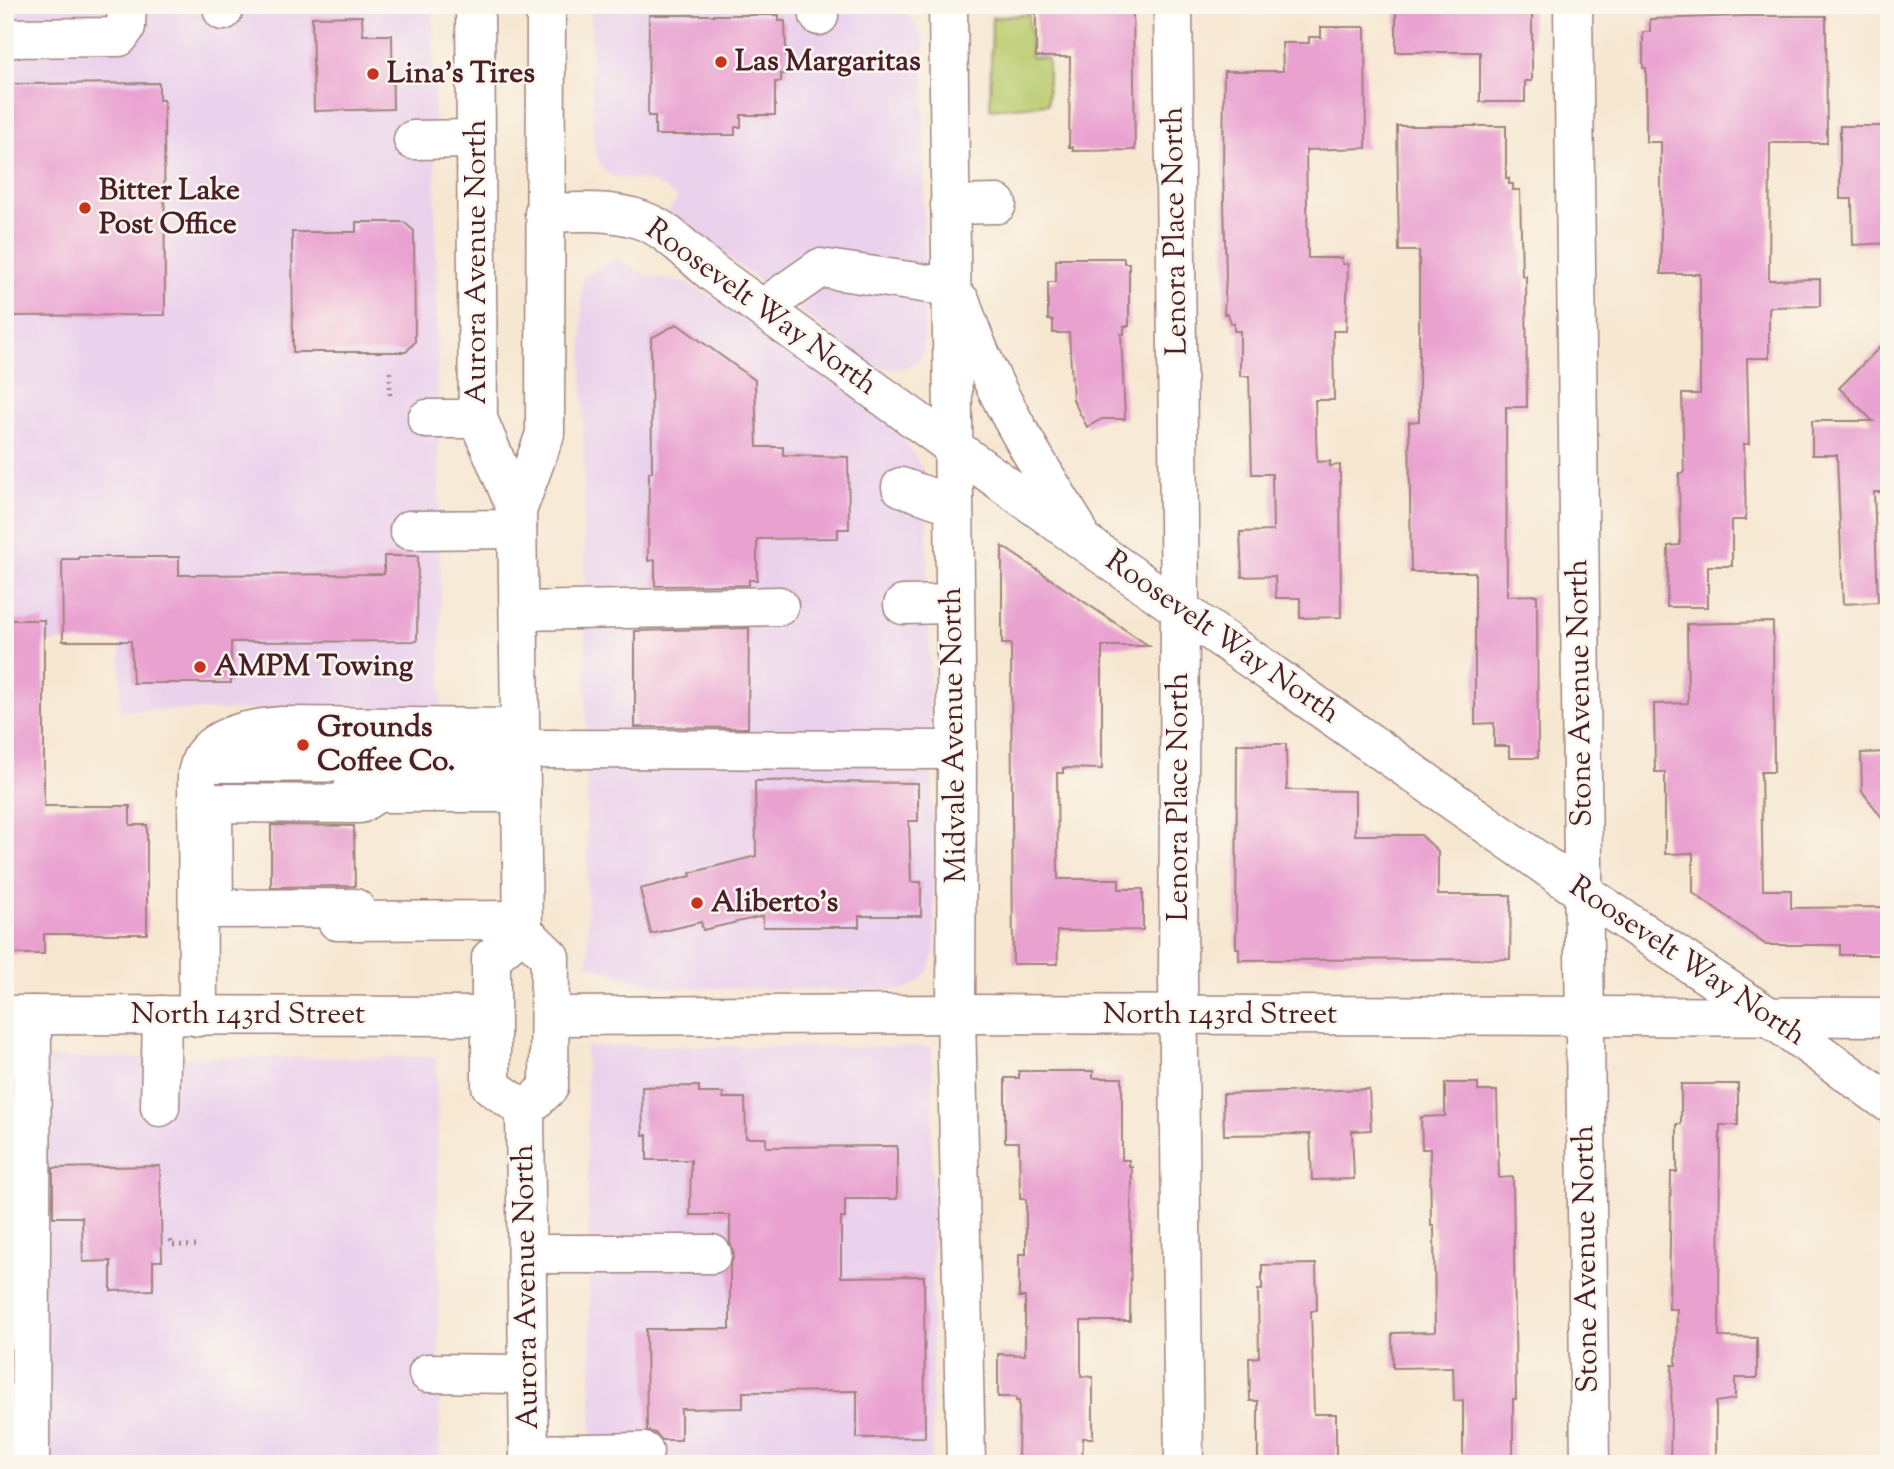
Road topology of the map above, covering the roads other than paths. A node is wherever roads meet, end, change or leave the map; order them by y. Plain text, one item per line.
1 (127, 5) edge
2 (475, 5) edge
3 (546, 5) edge
4 (948, 5) edge
5 (1173, 5) edge
6 (1573, 5) edge
7 (5, 38) edge
8 (476, 139) junction
9 (413, 141) dead end
10 (997, 204) dead end
11 (950, 205) junction
12 (544, 212) junction
13 (950, 278) junction
14 (763, 308) junction
15 (428, 419) dead end
16 (478, 419) junction
17 (952, 446) junction
18 (901, 486) dead end
19 (953, 505) junction
20 (517, 520) junction
21 (409, 530) dead end
22 (1087, 544) junction
23 (954, 604) junction
24 (903, 605) dead end
25 (779, 606) dead end
26 (1180, 608) junction
27 (519, 611) junction
28 (957, 750) junction
29 (520, 758) junction
30 (199, 779) junction
31 (377, 793) junction
32 (1583, 892) junction
33 (198, 921) junction
34 (362, 921) junction
35 (522, 926) junction
36 (956, 1014) junction
37 (18, 1015) edge
38 (1584, 1015) junction
39 (180, 1016) junction
40 (491, 1016) junction
41 (550, 1016) junction
42 (1179, 1016) junction
43 (1768, 1016) junction
44 (1889, 1017) edge
45 (1889, 1103) edge
46 (160, 1107) dead end
47 (525, 1110) junction
48 (527, 1254) junction
49 (712, 1254) dead end
50 (428, 1373) dead end
51 (528, 1374) junction
52 (644, 1452) dead end
53 (529, 1459) edge
54 (30, 1464) edge
55 (966, 1464) edge
56 (1184, 1464) edge
57 (1590, 1464) edge

1 - 7 main road
2 - 8 main road, Aurora Avenue North
3 - 12 main road, Aurora Avenue North
4 - 11 main road, Midvale Avenue North
5 - 26 main road, Lenora Place North
6 - 32 main road, Stone Avenue North
8 - 9 main road
8 - 16 main road, Aurora Avenue North
10 - 11 main road
11 - 13 main road, Midvale Avenue North
12 - 14 main road, Roosevelt Way North
12 - 20 main road, Aurora Avenue North
13 - 14 main road
13 - 17 main road, Midvale Avenue North
13 - 22 main road
14 - 17 main road, Roosevelt Way North
15 - 16 main road
16 - 20 main road, Aurora Avenue North
17 - 19 main road, Midvale Avenue North
17 - 22 main road, Roosevelt Way North
18 - 19 main road
19 - 23 main road, Midvale Avenue North
20 - 21 main road
20 - 27 main road, Aurora Avenue North
22 - 26 main road, Roosevelt Way North
23 - 24 main road
23 - 28 main road, Midvale Avenue North
25 - 27 main road
26 - 32 main road, Roosevelt Way North
26 - 42 main road, Lenora Place North
27 - 29 main road, Aurora Avenue North
28 - 29 main road
28 - 36 main road, Midvale Avenue North
29 - 30 main road
29 - 31 main road
29 - 35 main road, Aurora Avenue North
30 - 31 main road
30 - 33 main road
31 - 34 main road
32 - 38 main road, Stone Avenue North
32 - 43 main road, Roosevelt Way North
33 - 34 main road
33 - 39 main road
34 - 35 main road
35 - 40 main road, Aurora Avenue North
35 - 41 main road, Aurora Avenue North
36 - 41 main road, North 143rd Street
36 - 42 main road, North 143rd Street
36 - 55 main road, Midvale Avenue North
37 - 39 main road, North 143rd Street
37 - 54 main road
38 - 42 main road, North 143rd Street
38 - 43 main road, North 143rd Street
38 - 57 main road, Stone Avenue North
39 - 40 main road, North 143rd Street
39 - 46 main road
40 - 47 main road, Aurora Avenue North
41 - 47 main road, Aurora Avenue North
42 - 56 main road, Lenora Place North
43 - 44 main road, North 143rd Street
43 - 45 main road, Roosevelt Way North
47 - 48 main road, Aurora Avenue North
48 - 49 main road
48 - 51 main road, Aurora Avenue North
50 - 51 main road
51 - 53 main road, Aurora Avenue North
52 - 53 main road

